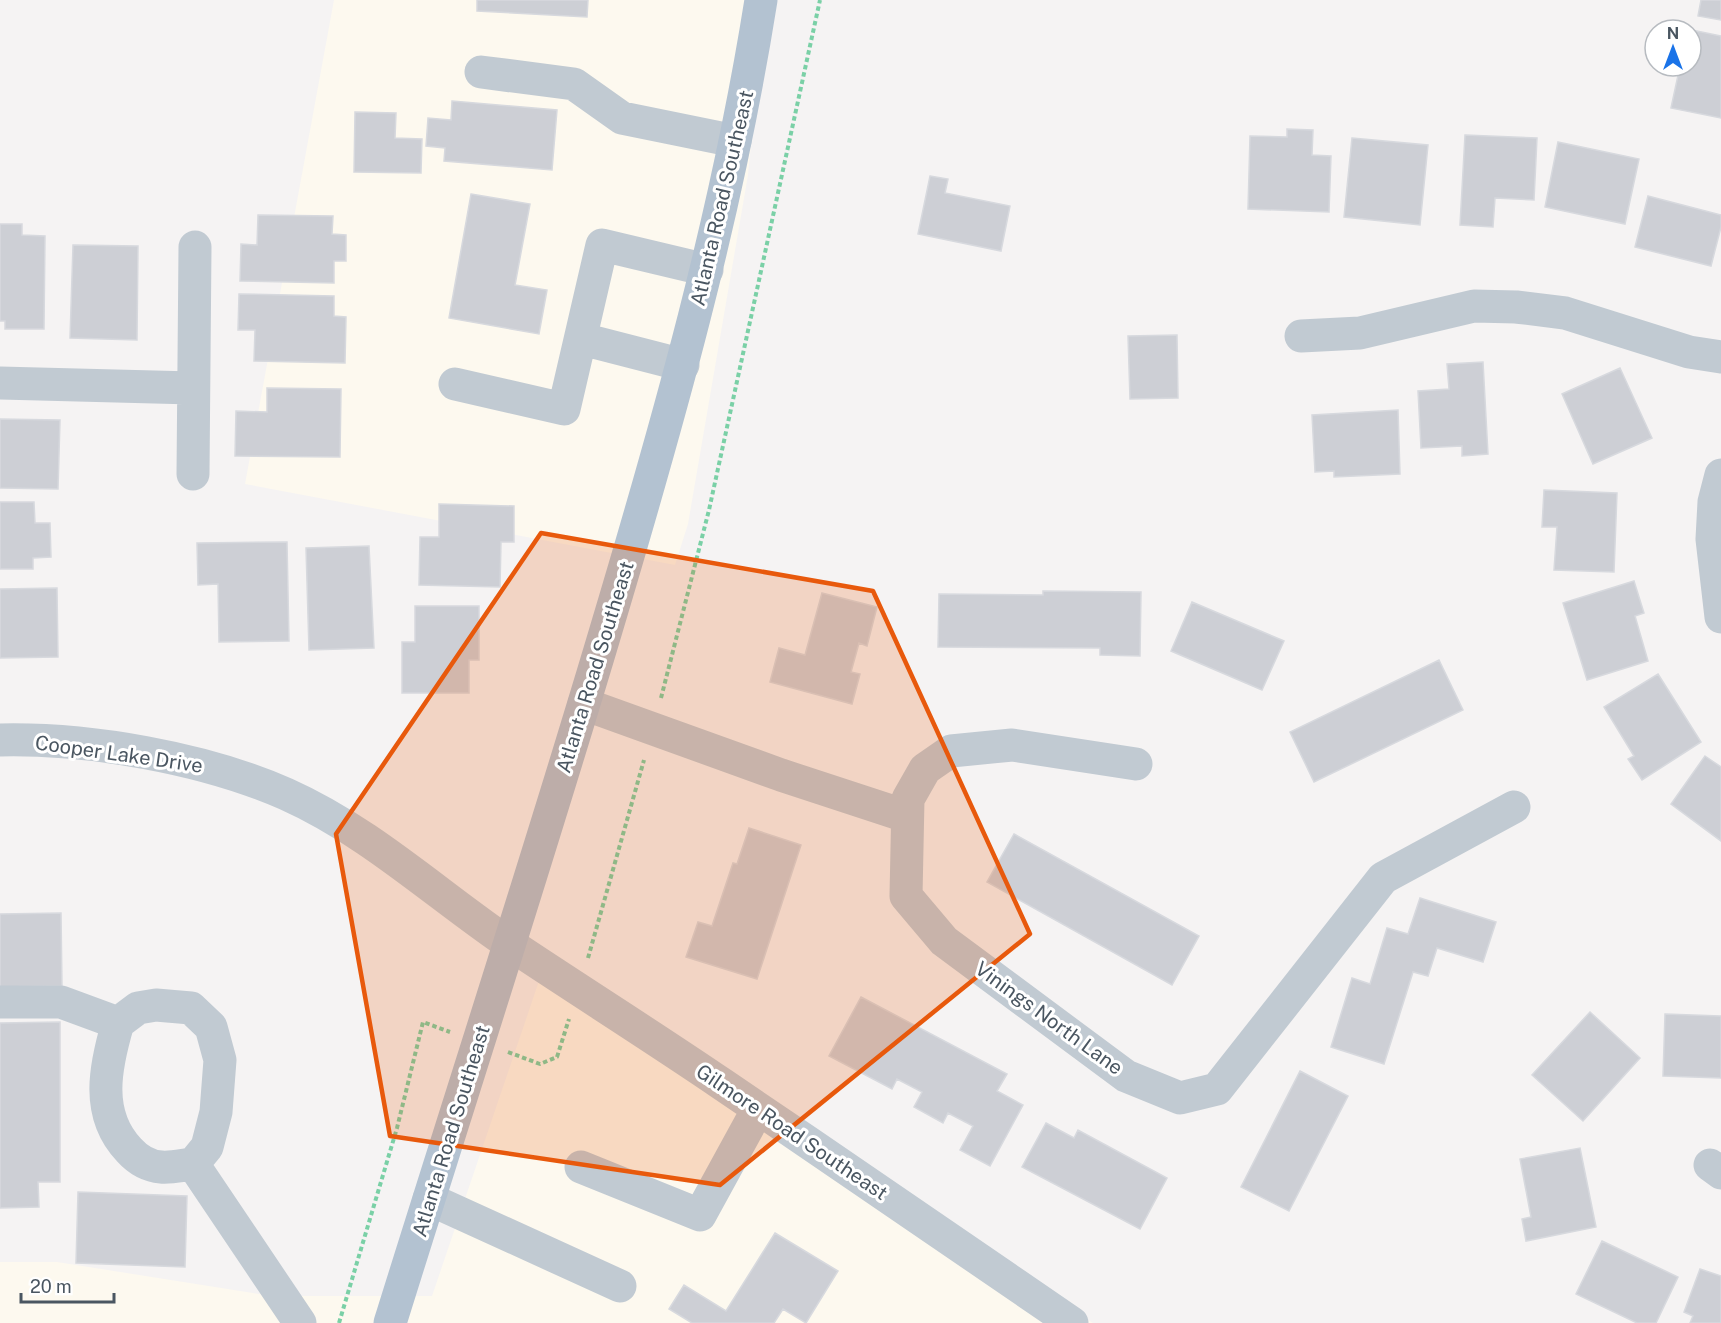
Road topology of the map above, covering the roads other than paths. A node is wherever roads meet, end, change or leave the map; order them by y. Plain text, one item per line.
1 (761, 0) edge
2 (481, 72) dead end
3 (735, 141) junction
4 (195, 247) dead end
5 (707, 270) junction
6 (1302, 336) dead end
7 (582, 339) junction
8 (1721, 357) edge
9 (683, 365) junction
10 (0, 383) edge
11 (455, 384) dead end
12 (193, 388) junction
13 (193, 474) dead end
14 (1721, 475) edge
15 (1721, 617) edge
16 (584, 704) junction
17 (0, 740) edge
18 (1136, 764) dead end
19 (1514, 807) dead end
20 (906, 816) junction
21 (510, 945) junction
22 (0, 1002) edge
23 (118, 1023) junction
24 (758, 1109) junction
25 (194, 1164) junction
26 (581, 1167) dead end
27 (429, 1198) junction
28 (620, 1286) dead end
29 (300, 1323) edge
30 (390, 1323) edge
31 (1072, 1323) edge

1 - 3 main road, Atlanta Road Southeast
2 - 3 street
3 - 5 main road, Atlanta Road Southeast
4 - 12 street
5 - 7 street
5 - 9 main road, Atlanta Road Southeast
6 - 8 street
7 - 9 street
7 - 11 street
9 - 16 main road, Atlanta Road Southeast
10 - 12 street
12 - 13 street
14 - 15 street
16 - 20 street
16 - 21 main road, Atlanta Road Southeast
17 - 21 street, Cooper Lake Drive
18 - 20 street, Vinings North Lane
19 - 20 street, Vinings North Lane
21 - 24 street, Gilmore Road Southeast
21 - 27 main road, Atlanta Road Southeast
22 - 23 street
23 - 25 street
23 - 25 street
24 - 26 street
24 - 31 street, Gilmore Road Southeast
25 - 29 street
27 - 28 street
27 - 30 main road, Atlanta Road Southeast

